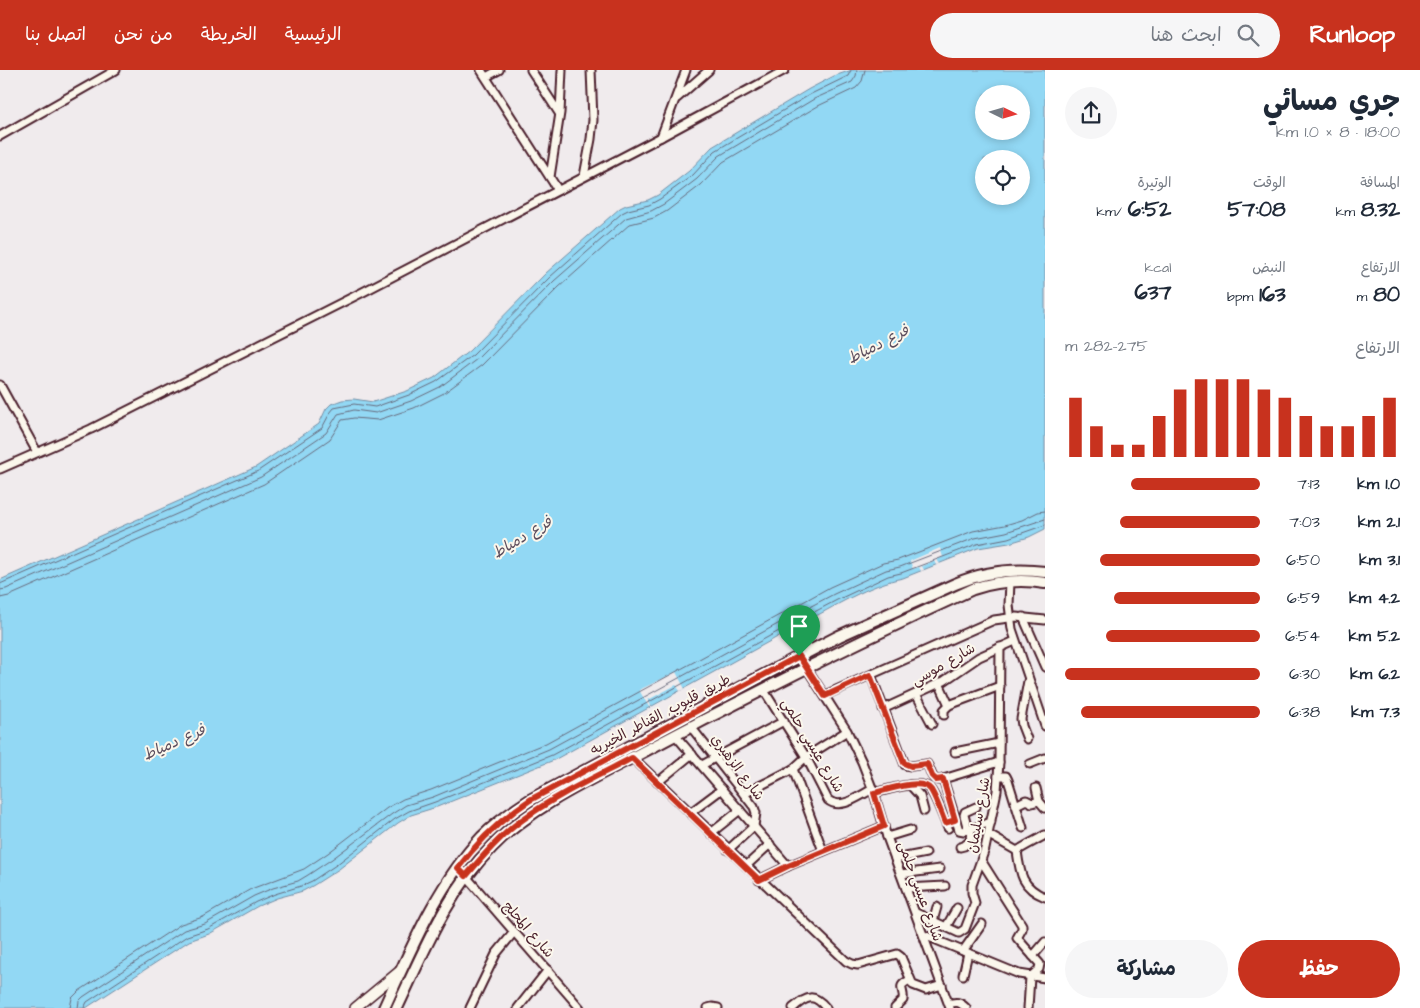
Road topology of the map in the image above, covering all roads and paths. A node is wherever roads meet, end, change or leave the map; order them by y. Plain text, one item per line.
1 (116, 70) edge
2 (481, 70) edge
3 (499, 70) edge
4 (531, 70) edge
5 (562, 70) edge
6 (592, 70) edge
7 (686, 70) edge
8 (709, 70) edge
9 (785, 70) edge
10 (486, 77) junction
11 (677, 98) junction
12 (560, 113) junction
13 (0, 136) edge
14 (661, 137) junction
15 (584, 176) junction
16 (550, 177) junction
17 (558, 190) junction
18 (0, 385) edge
19 (37, 452) junction
20 (0, 469) edge
21 (1045, 572) edge
22 (1010, 581) junction
23 (1045, 583) edge
24 (1010, 617) junction
25 (1023, 617) junction
26 (1045, 620) edge
27 (1015, 641) junction
28 (1000, 647) junction
29 (799, 656) junction
30 (1045, 667) edge
31 (806, 668) junction
32 (870, 675) junction
33 (1029, 678) junction
34 (939, 683) junction
35 (1000, 686) junction
36 (763, 690) junction
37 (916, 694) junction
38 (825, 696) junction
39 (949, 705) junction
40 (883, 709) junction
41 (944, 716) dead end
42 (784, 721) junction
43 (932, 724) dead end
44 (1045, 726) edge
45 (691, 727) junction
46 (847, 731) junction
47 (675, 735) junction
48 (1027, 739) dead end
49 (999, 742) junction
50 (955, 752) dead end
51 (692, 754) junction
52 (806, 757) junction
53 (632, 758) junction
54 (716, 758) junction
55 (1045, 758) edge
56 (999, 762) junction
57 (1030, 764) dead end
58 (702, 765) junction
59 (792, 769) junction
60 (998, 776) junction
61 (943, 779) junction
62 (658, 782) junction
63 (910, 785) junction
64 (1036, 788) dead end
65 (722, 789) junction
66 (873, 791) junction
67 (744, 794) junction
68 (948, 796) junction
69 (935, 799) junction
70 (1039, 801) junction
71 (1016, 804) junction
72 (976, 807) dead end
73 (952, 808) junction
74 (1045, 808) edge
75 (740, 810) junction
76 (924, 810) dead end
77 (940, 812) junction
78 (690, 813) junction
79 (955, 820) junction
80 (991, 822) junction
81 (754, 826) junction
82 (884, 826) junction
83 (1023, 828) dead end
84 (910, 830) dead end
85 (969, 830) junction
86 (711, 833) junction
87 (1045, 835) edge
88 (988, 836) junction
89 (888, 837) junction
90 (770, 844) junction
91 (960, 847) dead end
92 (728, 850) junction
93 (823, 851) junction
94 (1017, 852) junction
95 (926, 853) dead end
96 (895, 858) junction
97 (982, 862) junction
98 (746, 866) junction
99 (788, 866) junction
100 (458, 868) junction
101 (940, 869) dead end
102 (901, 874) junction
103 (466, 876) junction
104 (759, 880) junction
105 (945, 886) dead end
106 (906, 888) junction
107 (1045, 897) edge
108 (937, 907) dead end
109 (957, 908) dead end
110 (916, 913) junction
111 (933, 921) junction
112 (982, 924) dead end
113 (946, 927) junction
114 (514, 932) junction
115 (924, 935) junction
116 (1045, 942) edge
117 (966, 952) junction
118 (1033, 956) junction
119 (402, 970) junction
120 (548, 970) junction
121 (963, 975) dead end
122 (1030, 976) junction
123 (1045, 978) edge
124 (910, 980) junction
125 (942, 985) junction
126 (950, 1006) edge
127 (355, 1008) edge
128 (384, 1008) edge
129 (397, 1008) edge
130 (470, 1008) edge
131 (518, 1008) edge
132 (580, 1008) edge
133 (708, 1008) edge
134 (718, 1008) edge
135 (793, 1008) edge
136 (826, 1008) edge
137 (895, 1008) edge
138 (966, 1008) edge
139 (1028, 1008) edge

1 - 13 street
2 - 10 street
3 - 10 street
4 - 12 street
5 - 12 street
6 - 15 street
7 - 11 street
8 - 11 street
9 - 14 street
10 - 16 street
11 - 14 street
12 - 16 street
14 - 15 street
15 - 17 street
16 - 17 street
17 - 19 street
18 - 19 street
19 - 20 street
21 - 29 main road, طريق قليوب, القناطر الخيريه
22 - 23 main road, طريق قليوب, القناطر الخيريه
22 - 24 street
22 - 31 main road, طريق قليوب, القناطر الخيريه
24 - 25 street
24 - 27 street
24 - 32 street
25 - 26 street
25 - 30 street
27 - 28 street, شارع موسي
27 - 33 street
28 - 34 street, شارع موسي
28 - 35 street, شارع سليمان
29 - 31 street, شارع عيسي حلمى
29 - 100 main road, طريق قليوب, القناطر الخيريه
31 - 36 main road, طريق قليوب, القناطر الخيريه
31 - 38 street, شارع عيسي حلمى
32 - 38 street
32 - 40 street
33 - 44 street
33 - 48 street
34 - 37 street, شارع موسي
34 - 39 street
35 - 39 street
35 - 49 street, شارع سليمان
36 - 42 street, شارع عيسي حلمي
36 - 45 main road, طريق قليوب, القناطر الخيريه
37 - 40 street, شارع موسي
37 - 43 street
38 - 46 street, شارع عيسي حلمى
39 - 41 street
40 - 61 street
42 - 52 street, شارع عيسي حلمي
42 - 54 street
45 - 47 main road, طريق قليوب, القناطر الخيريه
45 - 54 street, شارع الزهيري
46 - 52 street
46 - 66 street, شارع عيسي حلمى
47 - 51 street, شارع الزهيري
47 - 53 main road, طريق قليوب, القناطر الخيريه
49 - 50 street
49 - 56 street, شارع سليمان
51 - 58 street, شارع الزهيري
51 - 62 street
52 - 59 street
52 - 66 street, شارع عيسي حلمي
53 - 62 street
53 - 103 main road, طريق قليوب, القناطر الخيريه
54 - 58 street
54 - 67 street, شارع الزهيري
55 - 57 street
56 - 60 street, شارع سليمان
56 - 61 street
58 - 65 street, شارع الزهيري
59 - 67 street
59 - 93 street
60 - 71 street
60 - 80 street, شارع سليمان
61 - 68 street
62 - 78 street
63 - 66 street
63 - 69 street
63 - 76 street
64 - 70 street
65 - 75 street, شارع الزهيري
65 - 78 street
66 - 82 street, شارع عيسي حلمى
67 - 81 street, شارع الزهيري
68 - 69 street
68 - 73 street
69 - 77 street
70 - 71 street
70 - 74 street
71 - 83 street
72 - 85 street
73 - 77 street
73 - 79 street
75 - 81 street, شارع الزهيري
75 - 86 street
77 - 79 street
78 - 86 street
79 - 85 street
80 - 85 street
80 - 88 street, شارع سليمان
81 - 90 street, شارع الزهيري
81 - 92 street
82 - 89 street, شارع عيسي حلمى
82 - 93 street
84 - 89 street
85 - 91 street
86 - 92 street
87 - 94 street
88 - 94 street
88 - 97 street, شارع سليمان
89 - 96 street, شارع عيسي حلمى
90 - 98 street
90 - 99 street, شارع الزهيري
92 - 98 street
93 - 99 street
94 - 107 street
95 - 96 street
96 - 102 street, شارع عيسي حلمى
97 - 113 street, شارع سليمان
97 - 118 street
98 - 104 street
99 - 104 street
100 - 103 street, شارع المحلج
100 - 119 main road, طريق قليوب, القناطر الخيريه
101 - 102 street
102 - 106 street, شارع عيسي حلمى
103 - 114 street, شارع المحلج
103 - 129 main road, طريق قليوب, القناطر الخيريه
104 - 124 street
105 - 106 street
106 - 110 street, شارع عيسي حلمى
108 - 111 street
109 - 113 street
110 - 111 street, شارع سليمان
110 - 115 street, شارع عيسي حلمى
111 - 113 street, شارع سليمان
112 - 117 street
114 - 120 street, شارع المحلج
114 - 130 street
115 - 117 street
115 - 125 street, شارع عيسي حلمى
116 - 118 street
117 - 121 street
117 - 122 street
118 - 122 street
119 - 127 street
119 - 128 main road, طريق قليوب, القناطر الخيريه
120 - 131 street
120 - 132 street, شارع المحلج
122 - 123 street
122 - 139 street
124 - 125 street
124 - 137 street
125 - 126 street, شارع عيسي حلمى
126 - 138 street, شارع عيسي حلمى
133 - 134 street
135 - 136 street

